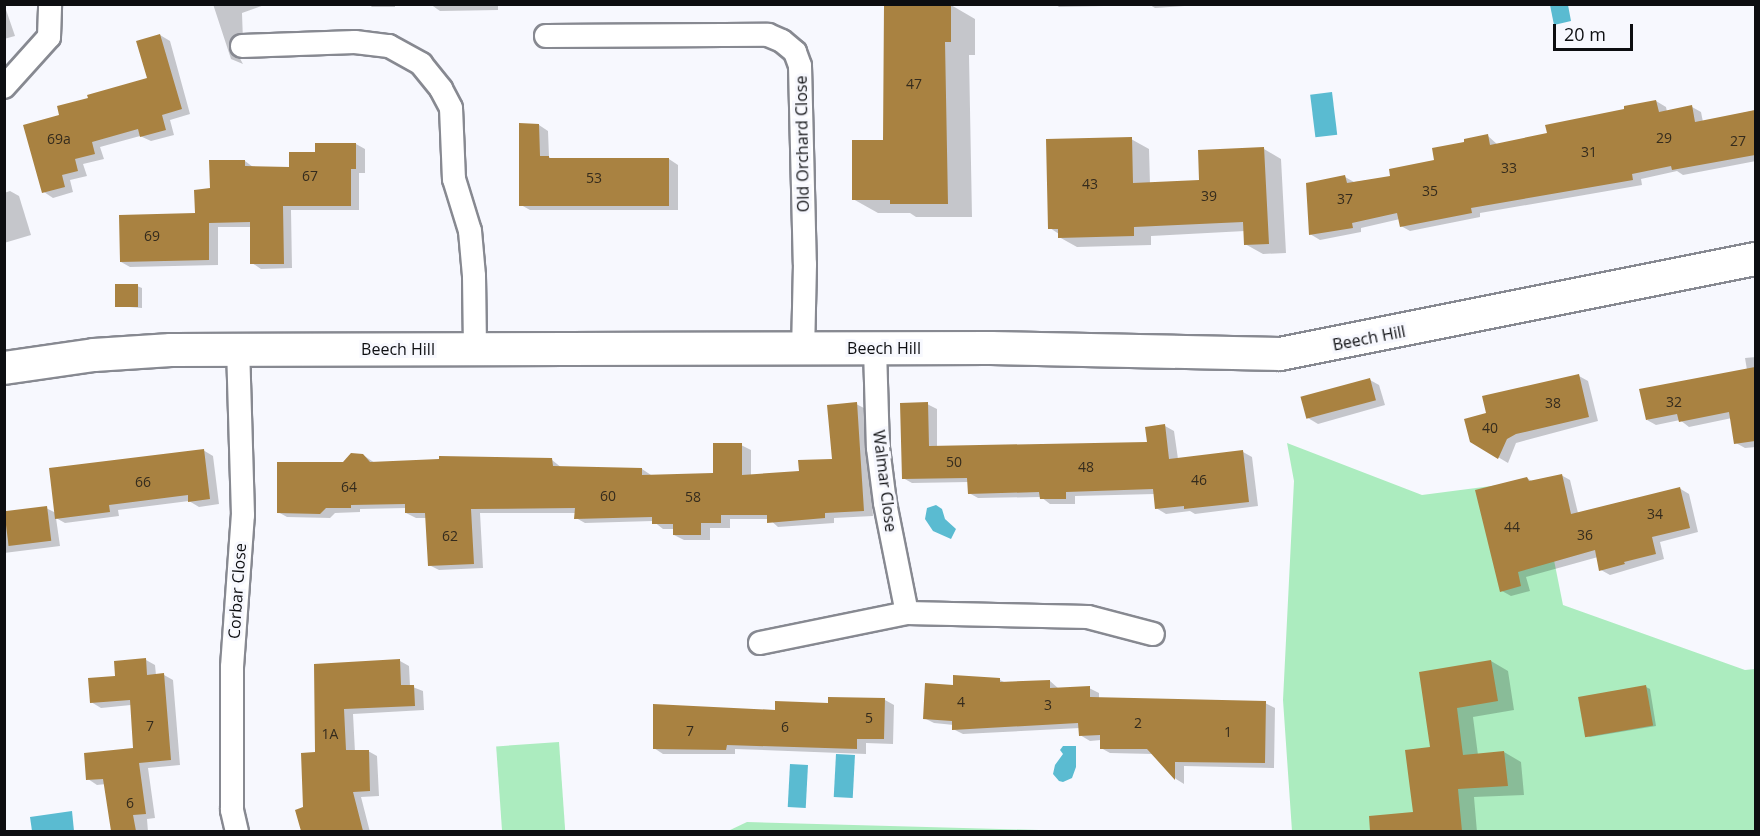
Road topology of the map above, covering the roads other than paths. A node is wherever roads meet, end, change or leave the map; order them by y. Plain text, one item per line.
1 (50, 4) edge
2 (546, 36) dead end
3 (242, 46) dead end
4 (4, 87) edge
5 (1755, 259) edge
6 (475, 349) junction
7 (803, 349) junction
8 (875, 349) junction
9 (238, 350) junction
10 (4, 368) edge
11 (907, 613) junction
12 (1153, 634) dead end
13 (760, 643) dead end
14 (237, 831) edge

1 - 4 street
2 - 7 street, Old Orchard Close
3 - 6 street
5 - 8 street, Beech Hill
6 - 7 street, Beech Hill
6 - 9 street, Beech Hill
7 - 8 street, Beech Hill
8 - 11 street, Walmar Close
9 - 10 street, Beech Hill
9 - 14 street, Corbar Close
11 - 12 street
11 - 13 street

